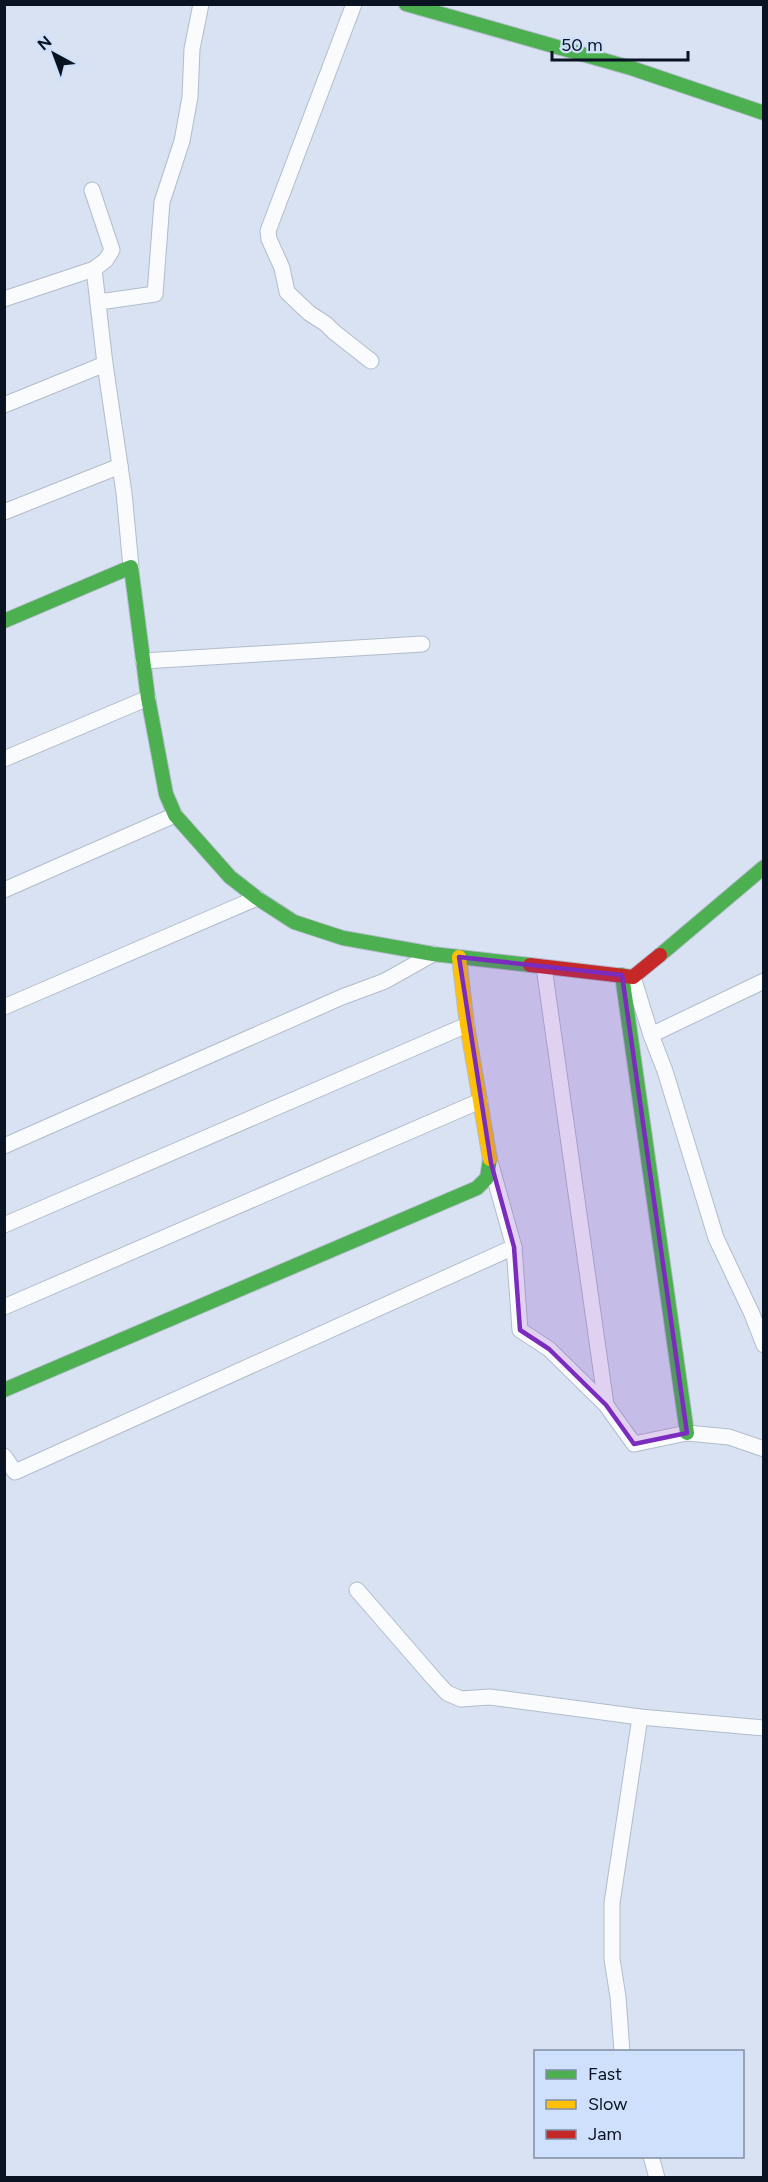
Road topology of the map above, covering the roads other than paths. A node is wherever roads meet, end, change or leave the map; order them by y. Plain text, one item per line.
1 (201, 4) edge
2 (354, 4) edge
3 (406, 4) edge
4 (764, 113) edge
5 (92, 190) dead end
6 (94, 269) junction
7 (4, 299) edge
8 (99, 302) junction
9 (371, 362) dead end
10 (105, 364) junction
11 (4, 405) edge
12 (120, 466) junction
13 (4, 513) edge
14 (131, 567) junction
15 (4, 621) edge
16 (422, 644) dead end
17 (143, 661) junction
18 (148, 698) junction
19 (4, 759) edge
20 (175, 815) junction
21 (764, 867) edge
22 (4, 890) edge
23 (257, 898) junction
24 (433, 954) junction
25 (459, 957) junction
26 (544, 967) junction
27 (627, 976) junction
28 (764, 981) edge
29 (4, 1007) edge
30 (467, 1025) junction
31 (651, 1035) junction
32 (480, 1101) junction
33 (4, 1146) edge
34 (491, 1163) junction
35 (4, 1226) edge
36 (514, 1247) junction
37 (4, 1307) edge
38 (764, 1345) edge
39 (4, 1390) edge
40 (606, 1405) junction
41 (687, 1433) junction
42 (764, 1449) edge
43 (4, 1456) edge
44 (357, 1590) dead end
45 (639, 1718) junction
46 (764, 1728) edge
47 (622, 2050) edge
48 (651, 2158) edge
49 (657, 2178) edge

1 - 8 street
2 - 9 street
3 - 4 street
5 - 6 street
6 - 7 street
6 - 8 street
8 - 10 street
10 - 11 street
10 - 12 street
12 - 13 street
12 - 14 street
14 - 15 street
14 - 17 street
16 - 17 street
17 - 18 street
18 - 19 street
18 - 20 street
20 - 22 street
20 - 23 street
21 - 27 street
23 - 24 street
23 - 29 street
24 - 25 street
24 - 33 street
25 - 26 street
25 - 30 street
26 - 27 street
26 - 40 street
27 - 31 street
27 - 41 street
28 - 31 street
30 - 32 street
30 - 35 street
31 - 38 street
32 - 34 street
32 - 37 street
34 - 36 street
34 - 39 street
36 - 40 street
36 - 43 street
40 - 41 street
41 - 42 street
44 - 45 street
45 - 46 street
45 - 47 street
48 - 49 street

